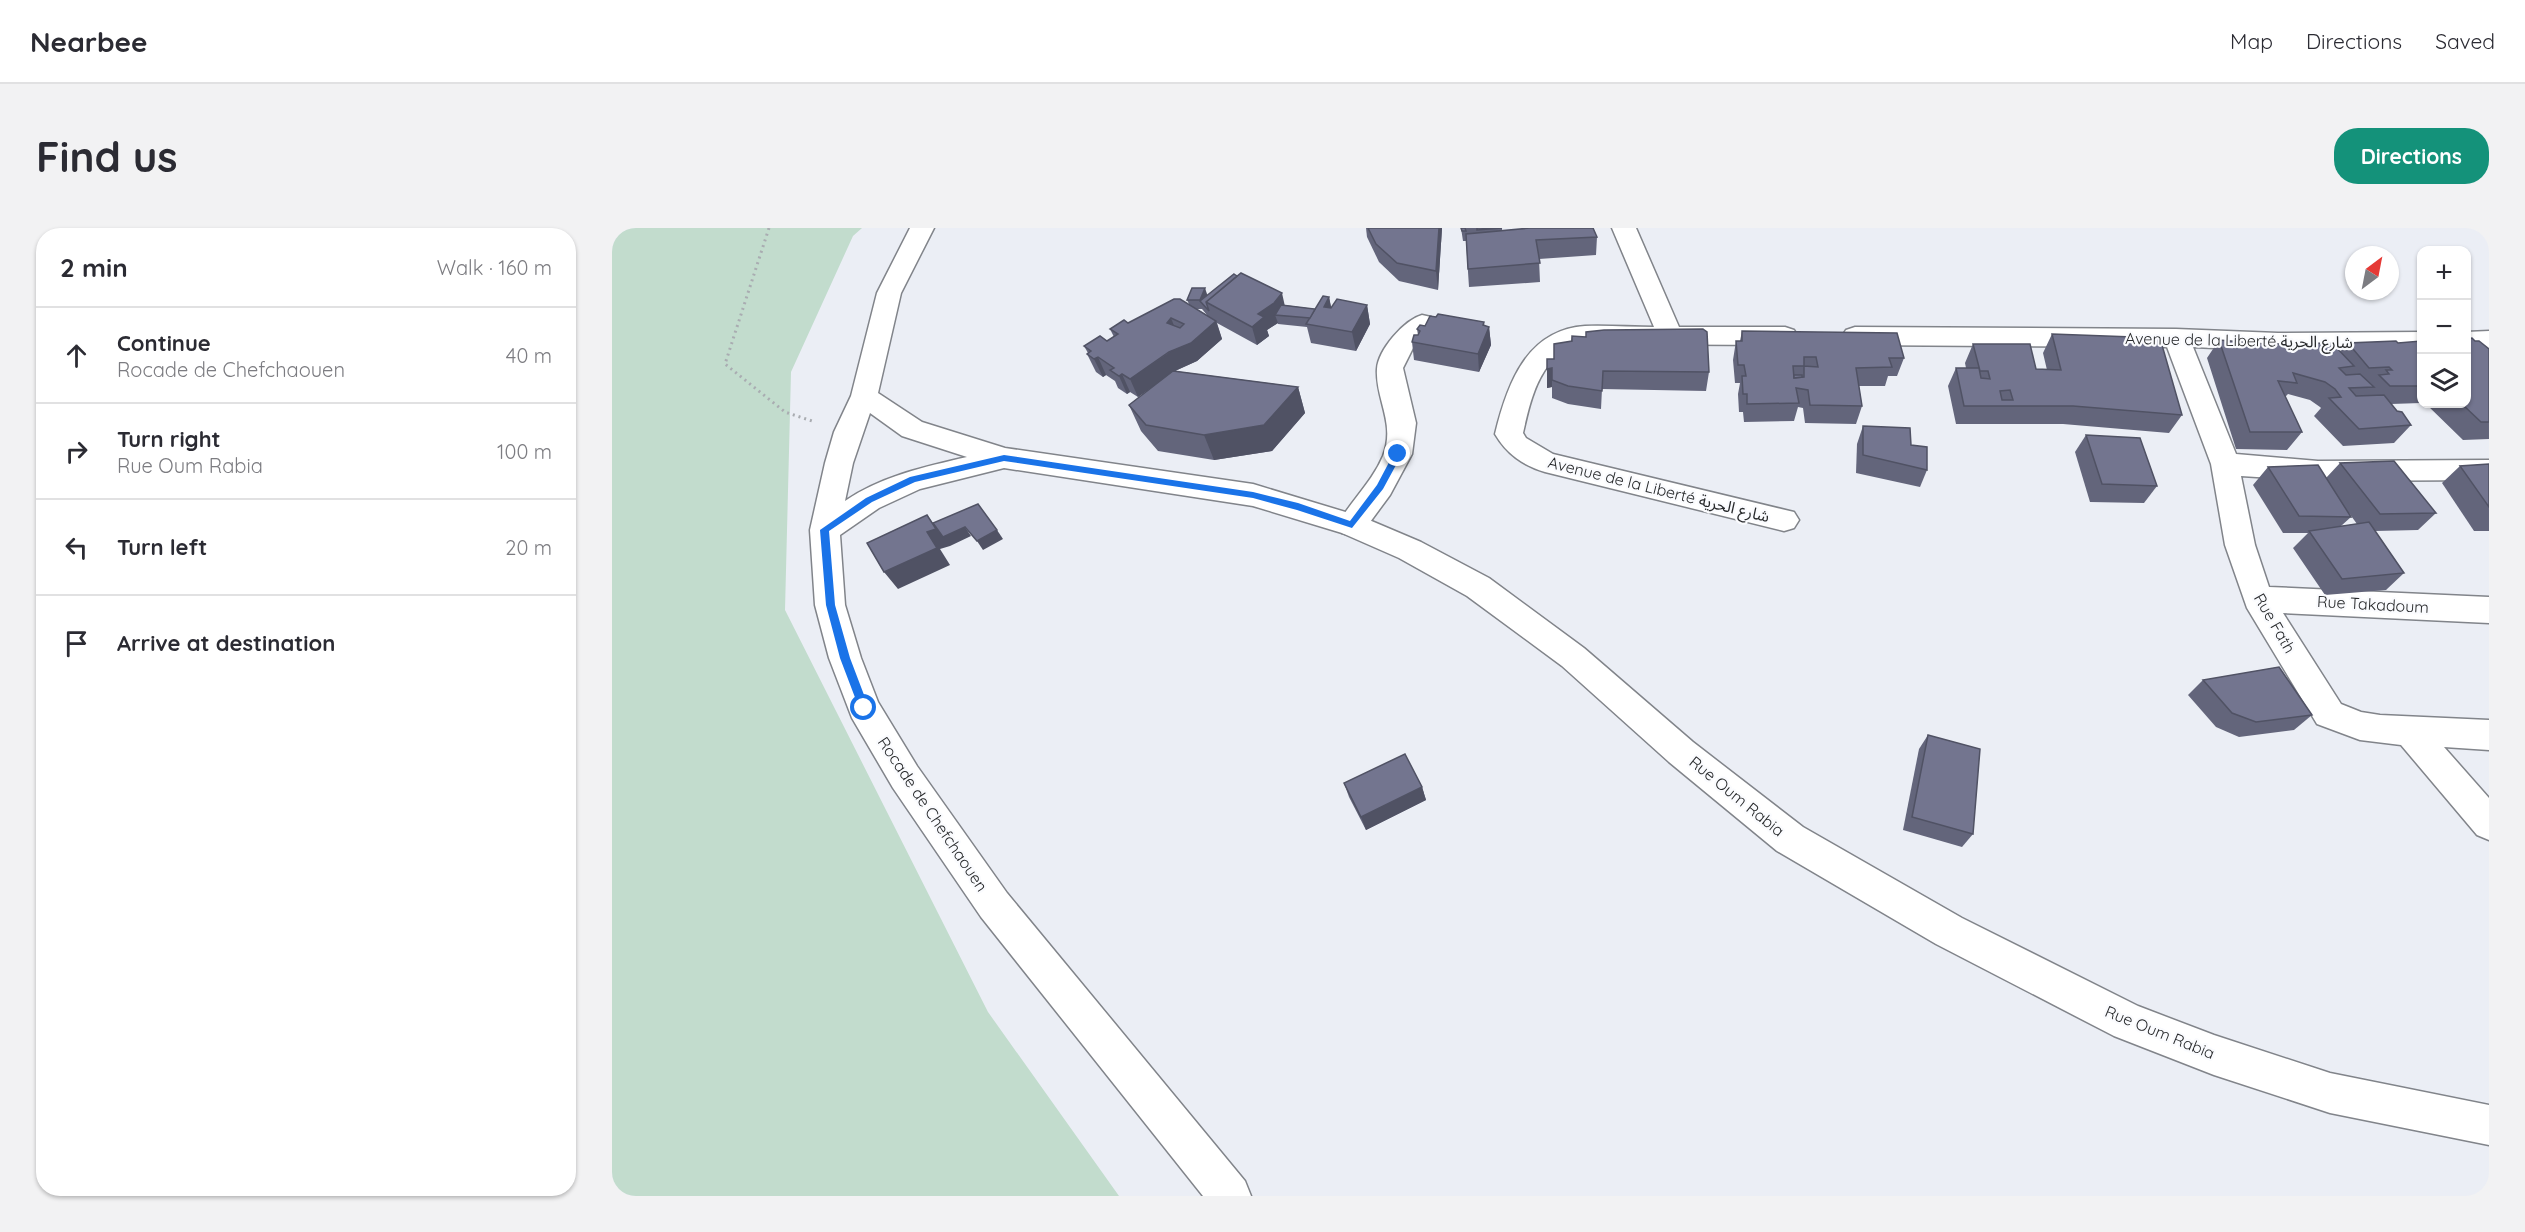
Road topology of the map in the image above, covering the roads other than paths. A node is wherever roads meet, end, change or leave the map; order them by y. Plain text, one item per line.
1 (922, 228) edge
2 (1624, 228) edge
3 (1422, 323) edge
4 (1670, 336) junction
5 (2176, 338) junction
6 (2489, 340) edge
7 (2417, 341) edge
8 (2471, 341) edge
9 (864, 396) junction
10 (1004, 458) junction
11 (2225, 464) junction
12 (2489, 470) edge
13 (1784, 520) dead end
14 (1352, 525) junction
15 (825, 530) junction
16 (2258, 599) junction
17 (2489, 610) edge
18 (2409, 730) junction
19 (2489, 735) edge
20 (2489, 824) edge
21 (2489, 1125) edge
22 (1230, 1196) edge

1 - 9 street, Rocade de Chefchaouen
2 - 4 street
3 - 14 street
4 - 5 street, Avenue de la Liberté شارع الحرية
4 - 13 street, Avenue de la Liberté شارع الحرية
5 - 7 street, Avenue de la Liberté شارع الحرية
5 - 11 street, Rue Fath
6 - 8 street
9 - 10 street, Rue Oum Rabia
9 - 15 street, Rocade de Chefchaouen
10 - 14 street, Rue Oum Rabia
10 - 15 street, Rue Oum Rabia
11 - 12 street
11 - 16 street, Rue Fath
14 - 21 street, Rue Oum Rabia
15 - 22 street, Rocade de Chefchaouen
16 - 17 street, Rue Takadoum
16 - 18 street, Rue Fath
18 - 19 street, Rue Fath
18 - 20 street

